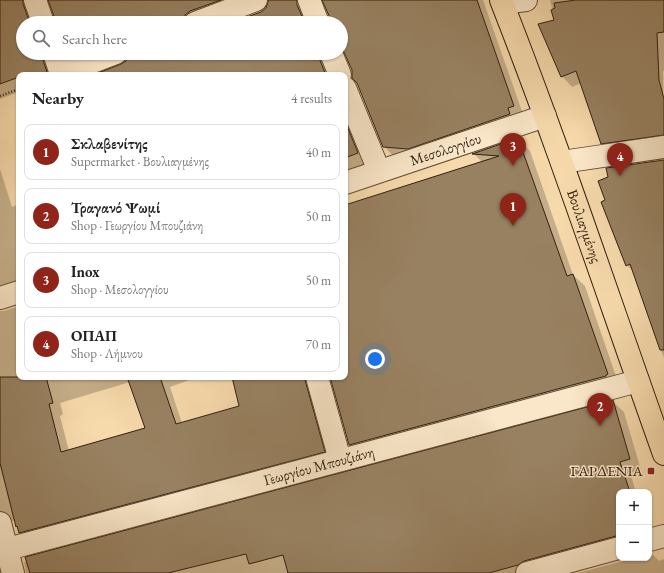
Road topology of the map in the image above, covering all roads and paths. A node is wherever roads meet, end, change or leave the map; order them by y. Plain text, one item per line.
1 (35, 0) edge
2 (256, 0) edge
3 (309, 0) edge
4 (526, 0) edge
5 (502, 2) edge
6 (41, 16) edge
7 (214, 16) edge
8 (315, 16) edge
9 (56, 60) edge
10 (98, 60) edge
11 (334, 60) edge
12 (60, 72) edge
13 (66, 72) edge
14 (339, 72) edge
15 (16, 90) edge
16 (348, 95) edge
17 (0, 96) edge
18 (545, 116) junction
19 (664, 147) edge
20 (562, 162) junction
21 (379, 171) junction
22 (348, 182) edge
23 (16, 293) edge
24 (0, 298) edge
25 (317, 380) edge
26 (638, 381) junction
27 (664, 454) edge
28 (340, 460) junction
29 (0, 523) edge
30 (664, 536) edge
31 (652, 539) edge
32 (616, 549) edge
33 (3, 550) edge
34 (13, 573) edge
35 (527, 573) edge

1 - 6 street
2 - 7 street
3 - 8 street
4 - 5 street
5 - 18 main road, Βουλιαγμένης
9 - 12 street
10 - 13 street
11 - 14 street
15 - 17 path
16 - 21 street
18 - 20 main road, Βουλιαγμένης
18 - 21 street, Μεσολογγίου
19 - 20 street
20 - 26 main road, Βουλιαγμένης
21 - 22 street, Μεσολογγίου
23 - 24 street
25 - 28 street
26 - 27 main road, Βουλιαγμένης
26 - 28 street, Γεωργίου Μπουζιάνη
28 - 33 street, Γεωργίου Μπουζιάνη
29 - 33 street
30 - 31 street
32 - 35 street
33 - 34 street

